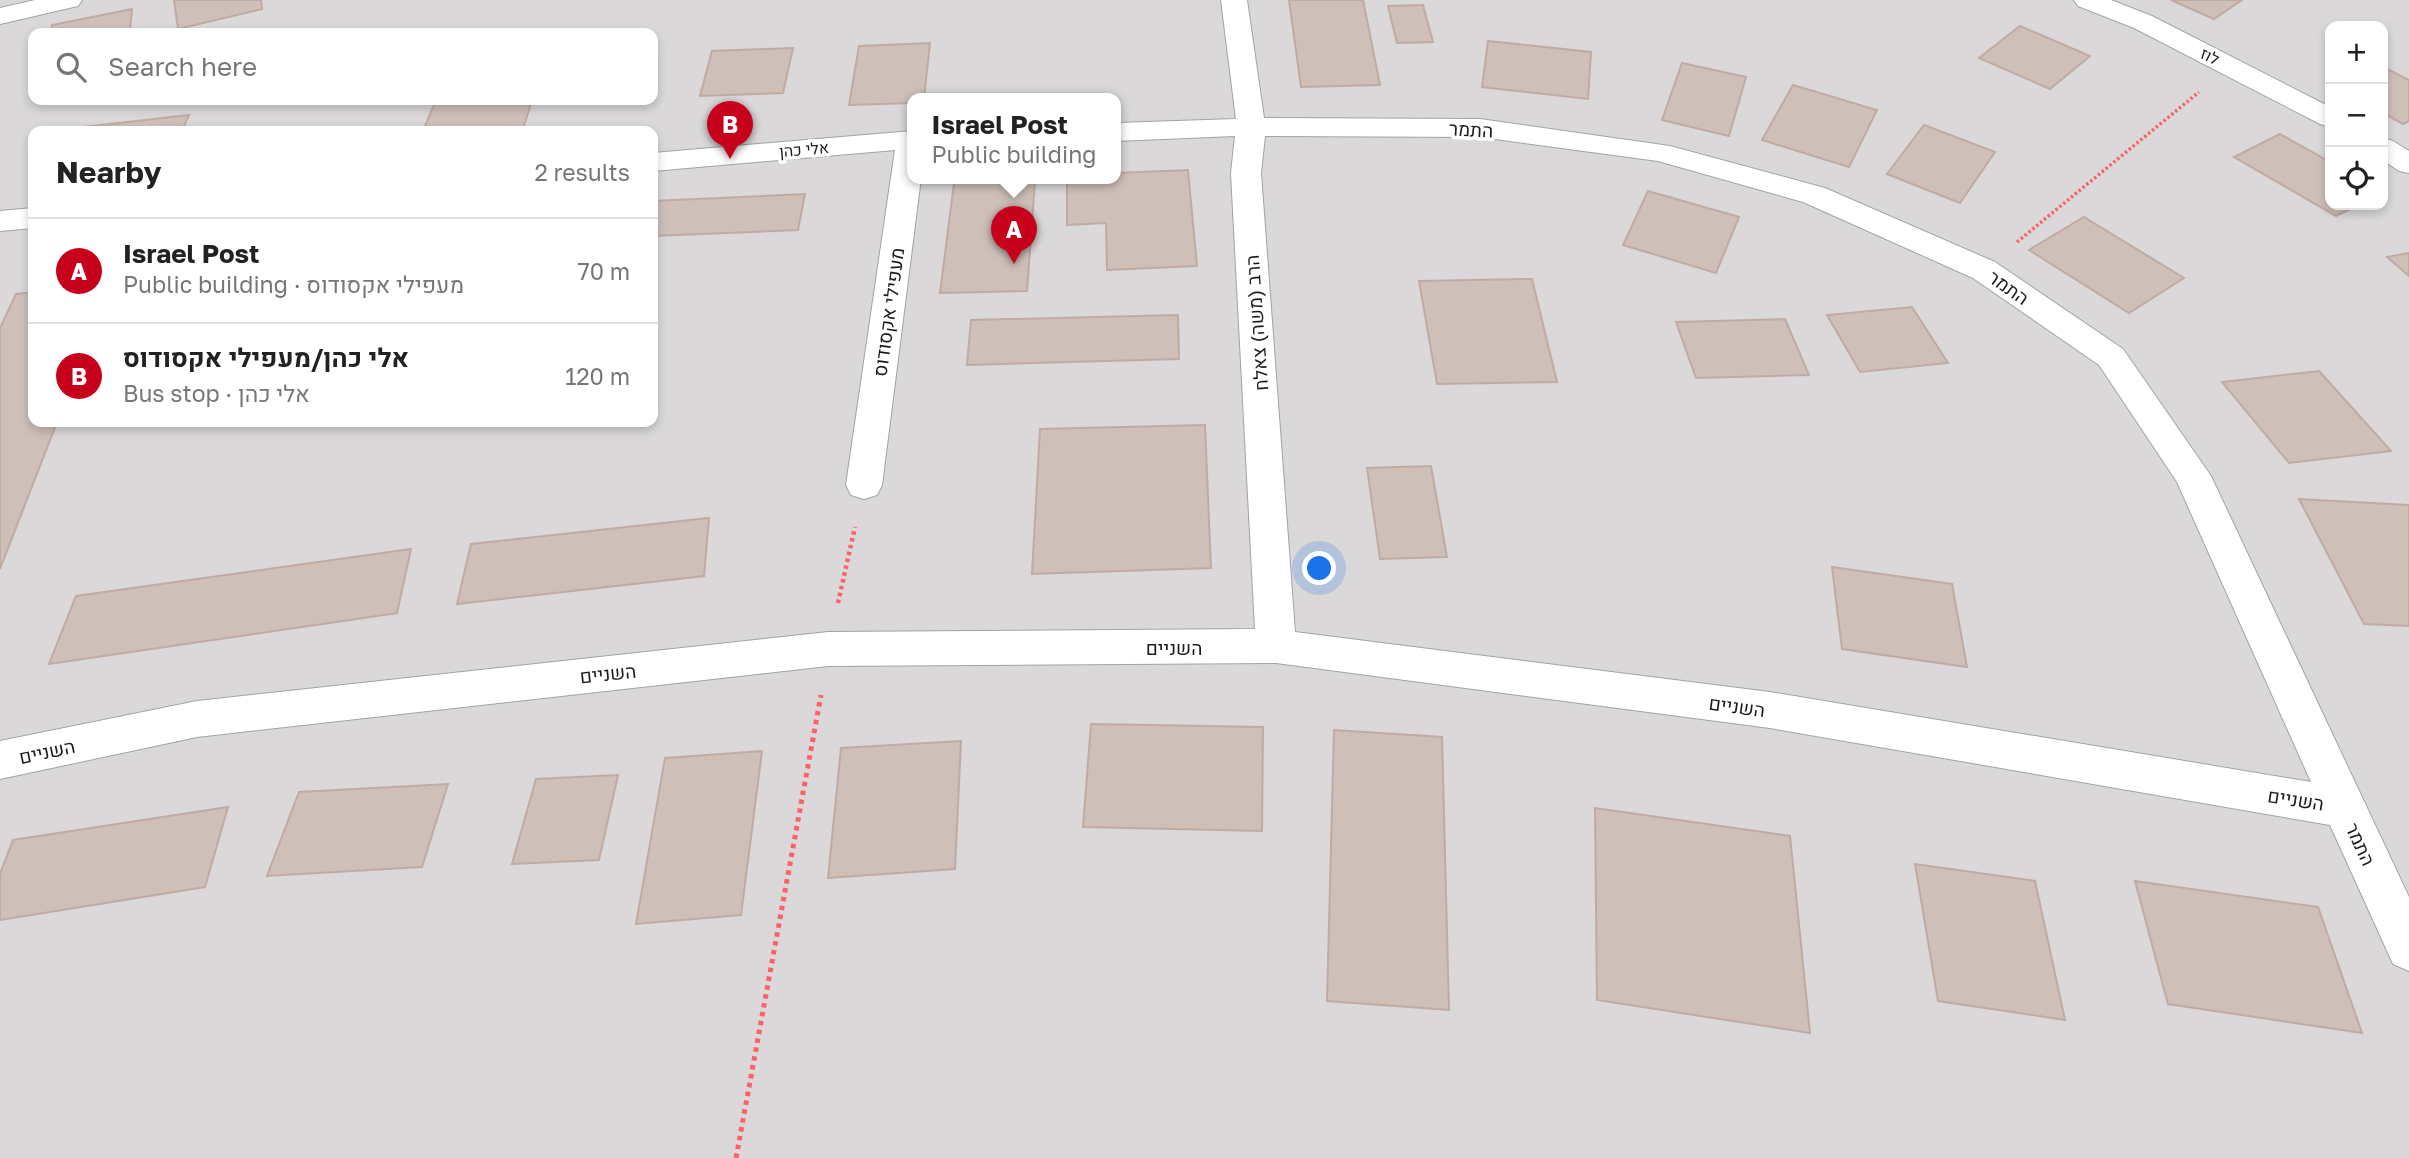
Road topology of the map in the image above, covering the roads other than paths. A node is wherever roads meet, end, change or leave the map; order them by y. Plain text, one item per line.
1 (69, 0) edge
2 (1234, 0) edge
3 (2087, 0) edge
4 (0, 16) edge
5 (2325, 115) edge
6 (1251, 127) junction
7 (1121, 132) edge
8 (907, 140) edge
9 (2388, 150) edge
10 (658, 162) edge
11 (2409, 164) edge
12 (907, 176) edge
13 (28, 218) edge
14 (0, 221) edge
15 (864, 485) road end
16 (1276, 646) junction
17 (0, 760) edge
18 (2343, 807) junction
19 (2409, 948) edge

1 - 4 street
2 - 6 street, הרב (משה) צאלח
3 - 5 street, לוז
6 - 7 street
6 - 16 street, הרב (משה) צאלח
6 - 18 street, התמר
8 - 10 street, אלי כהן
9 - 11 street
12 - 15 street, מעפילי אקסודוס
13 - 14 street
16 - 17 street, השניים
16 - 18 street, השניים
18 - 19 street, התמר

